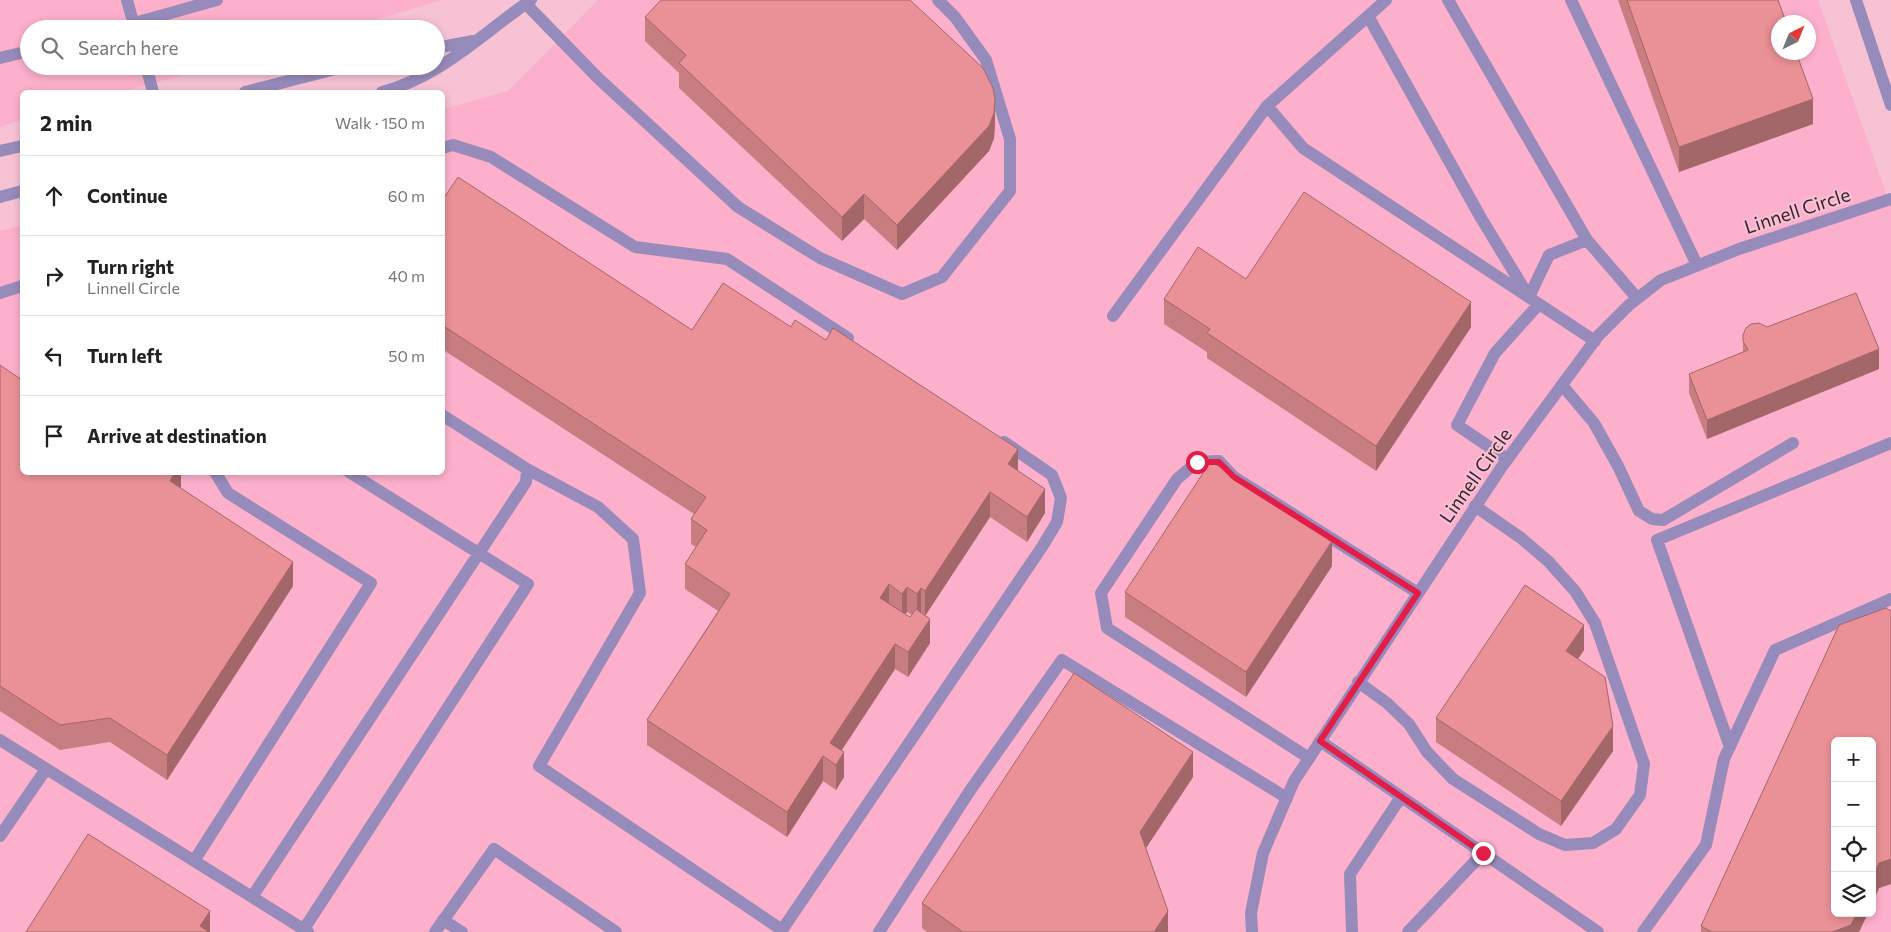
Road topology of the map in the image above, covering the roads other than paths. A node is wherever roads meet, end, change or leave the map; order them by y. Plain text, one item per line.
1 (127, 0) edge
2 (217, 0) edge
3 (938, 0) edge
4 (1386, 0) edge
5 (1448, 0) edge
6 (1571, 0) edge
7 (1856, 0) edge
8 (529, 2) edge
9 (1368, 16) junction
10 (132, 20) edge
11 (153, 20) edge
12 (476, 41) junction
13 (445, 46) edge
14 (20, 53) edge
15 (0, 58) edge
16 (445, 65) edge
17 (148, 75) edge
18 (312, 75) edge
19 (425, 75) edge
20 (152, 90) edge
21 (253, 90) edge
22 (391, 90) edge
23 (1891, 105) edge
24 (1267, 106) junction
25 (20, 146) edge
26 (445, 147) edge
27 (0, 150) edge
28 (20, 192) edge
29 (0, 197) edge
30 (1891, 199) edge
31 (1587, 240) junction
32 (1697, 265) junction
33 (20, 287) edge
34 (0, 293) edge
35 (1638, 298) junction
36 (1534, 300) junction
37 (1112, 316) dead end
38 (1595, 341) junction
39 (859, 345) edge
40 (1562, 385) junction
41 (445, 417) edge
42 (997, 437) edge
43 (1792, 443) dead end
44 (1891, 443) edge
45 (1507, 459) junction
46 (528, 469) junction
47 (217, 475) edge
48 (354, 475) edge
49 (1475, 506) junction
50 (479, 554) junction
51 (1418, 593) junction
52 (1891, 600) edge
53 (1358, 682) junction
54 (0, 740) edge
55 (1320, 741) junction
56 (1730, 746) junction
57 (1309, 758) junction
58 (46, 769) junction
59 (1401, 797) junction
60 (1287, 798) junction
61 (0, 836) edge
62 (1483, 853) junction
63 (194, 861) junction
64 (252, 897) junction
65 (443, 920) junction
66 (306, 931) edge
67 (434, 932) edge
68 (462, 932) edge
69 (616, 932) edge
70 (879, 932) edge
71 (1252, 932) edge
72 (1352, 932) edge
73 (1408, 932) edge
74 (1598, 932) edge
75 (1643, 932) edge

1 - 10 street
2 - 11 street
3 - 8 street
4 - 9 street
5 - 31 street
6 - 32 street
7 - 23 street
8 - 12 street
9 - 24 street
9 - 36 street
12 - 13 street
12 - 16 street
14 - 15 street
17 - 20 street
18 - 21 street
19 - 22 street
24 - 36 street
24 - 37 street
25 - 27 street
26 - 39 street
28 - 29 street
30 - 32 street, Linnell Circle
31 - 35 street
31 - 36 street
32 - 35 street, Linnell Circle
33 - 34 street
35 - 38 street, Linnell Circle
36 - 38 street
36 - 45 street
38 - 40 street, Linnell Circle
40 - 43 street
40 - 45 street, Linnell Circle
41 - 46 street
42 - 46 street
44 - 56 street
45 - 49 street, Linnell Circle
46 - 50 street
47 - 63 street
48 - 50 street
49 - 51 street, Linnell Circle
49 - 53 street
50 - 64 street
50 - 66 street
51 - 53 street, Linnell Circle
51 - 57 street
52 - 56 street
53 - 55 street, Linnell Circle
54 - 58 street
55 - 57 street, Linnell Circle
55 - 59 street
56 - 75 street
57 - 60 street, Linnell Circle
58 - 61 street
58 - 63 street
59 - 62 street
59 - 72 street
60 - 70 street
60 - 71 street, Linnell Circle
62 - 73 street
62 - 74 street
63 - 64 street
64 - 66 street
65 - 67 street
65 - 68 street
65 - 69 street

